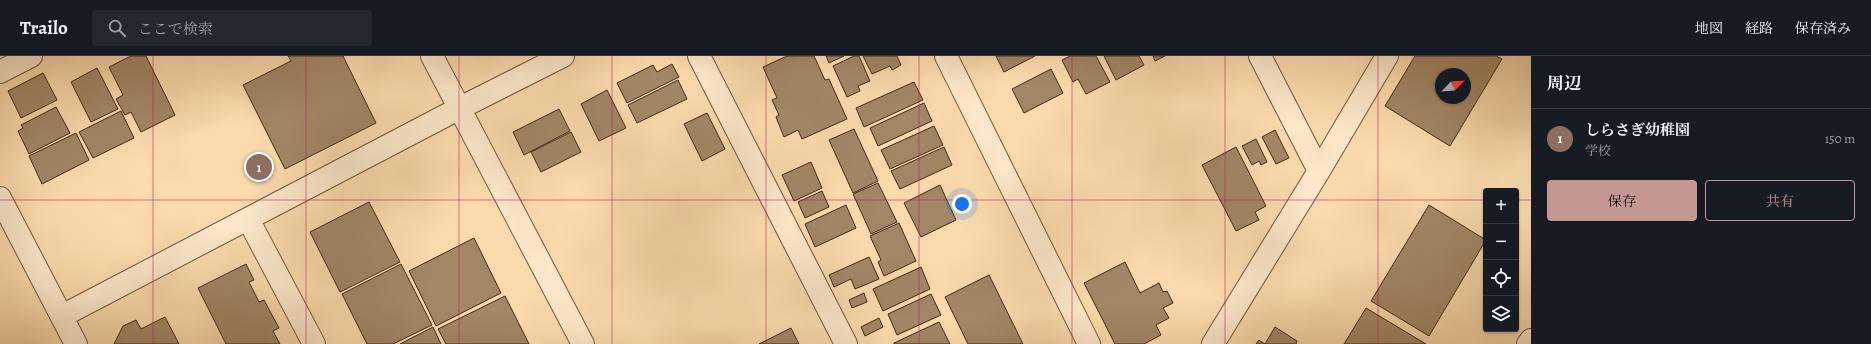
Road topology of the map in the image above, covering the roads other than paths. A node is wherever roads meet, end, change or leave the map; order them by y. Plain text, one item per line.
1 (31, 56) edge
2 (432, 56) edge
3 (563, 56) edge
4 (699, 56) edge
5 (946, 56) edge
6 (1260, 56) edge
7 (1387, 56) edge
8 (0, 72) edge
9 (460, 108) junction
10 (1320, 171) junction
11 (0, 198) edge
12 (248, 219) junction
13 (62, 316) junction
14 (1531, 340) edge
15 (76, 344) edge
16 (314, 344) edge
17 (583, 344) edge
18 (846, 344) edge
19 (1089, 344) edge
20 (1213, 344) edge
21 (1528, 344) edge

1 - 8 street
2 - 9 street
3 - 9 street
4 - 18 street
5 - 19 street
6 - 10 street
7 - 10 street
9 - 12 street
9 - 17 street
10 - 20 street
11 - 13 street
12 - 13 street
12 - 16 street
13 - 15 street
14 - 21 street

